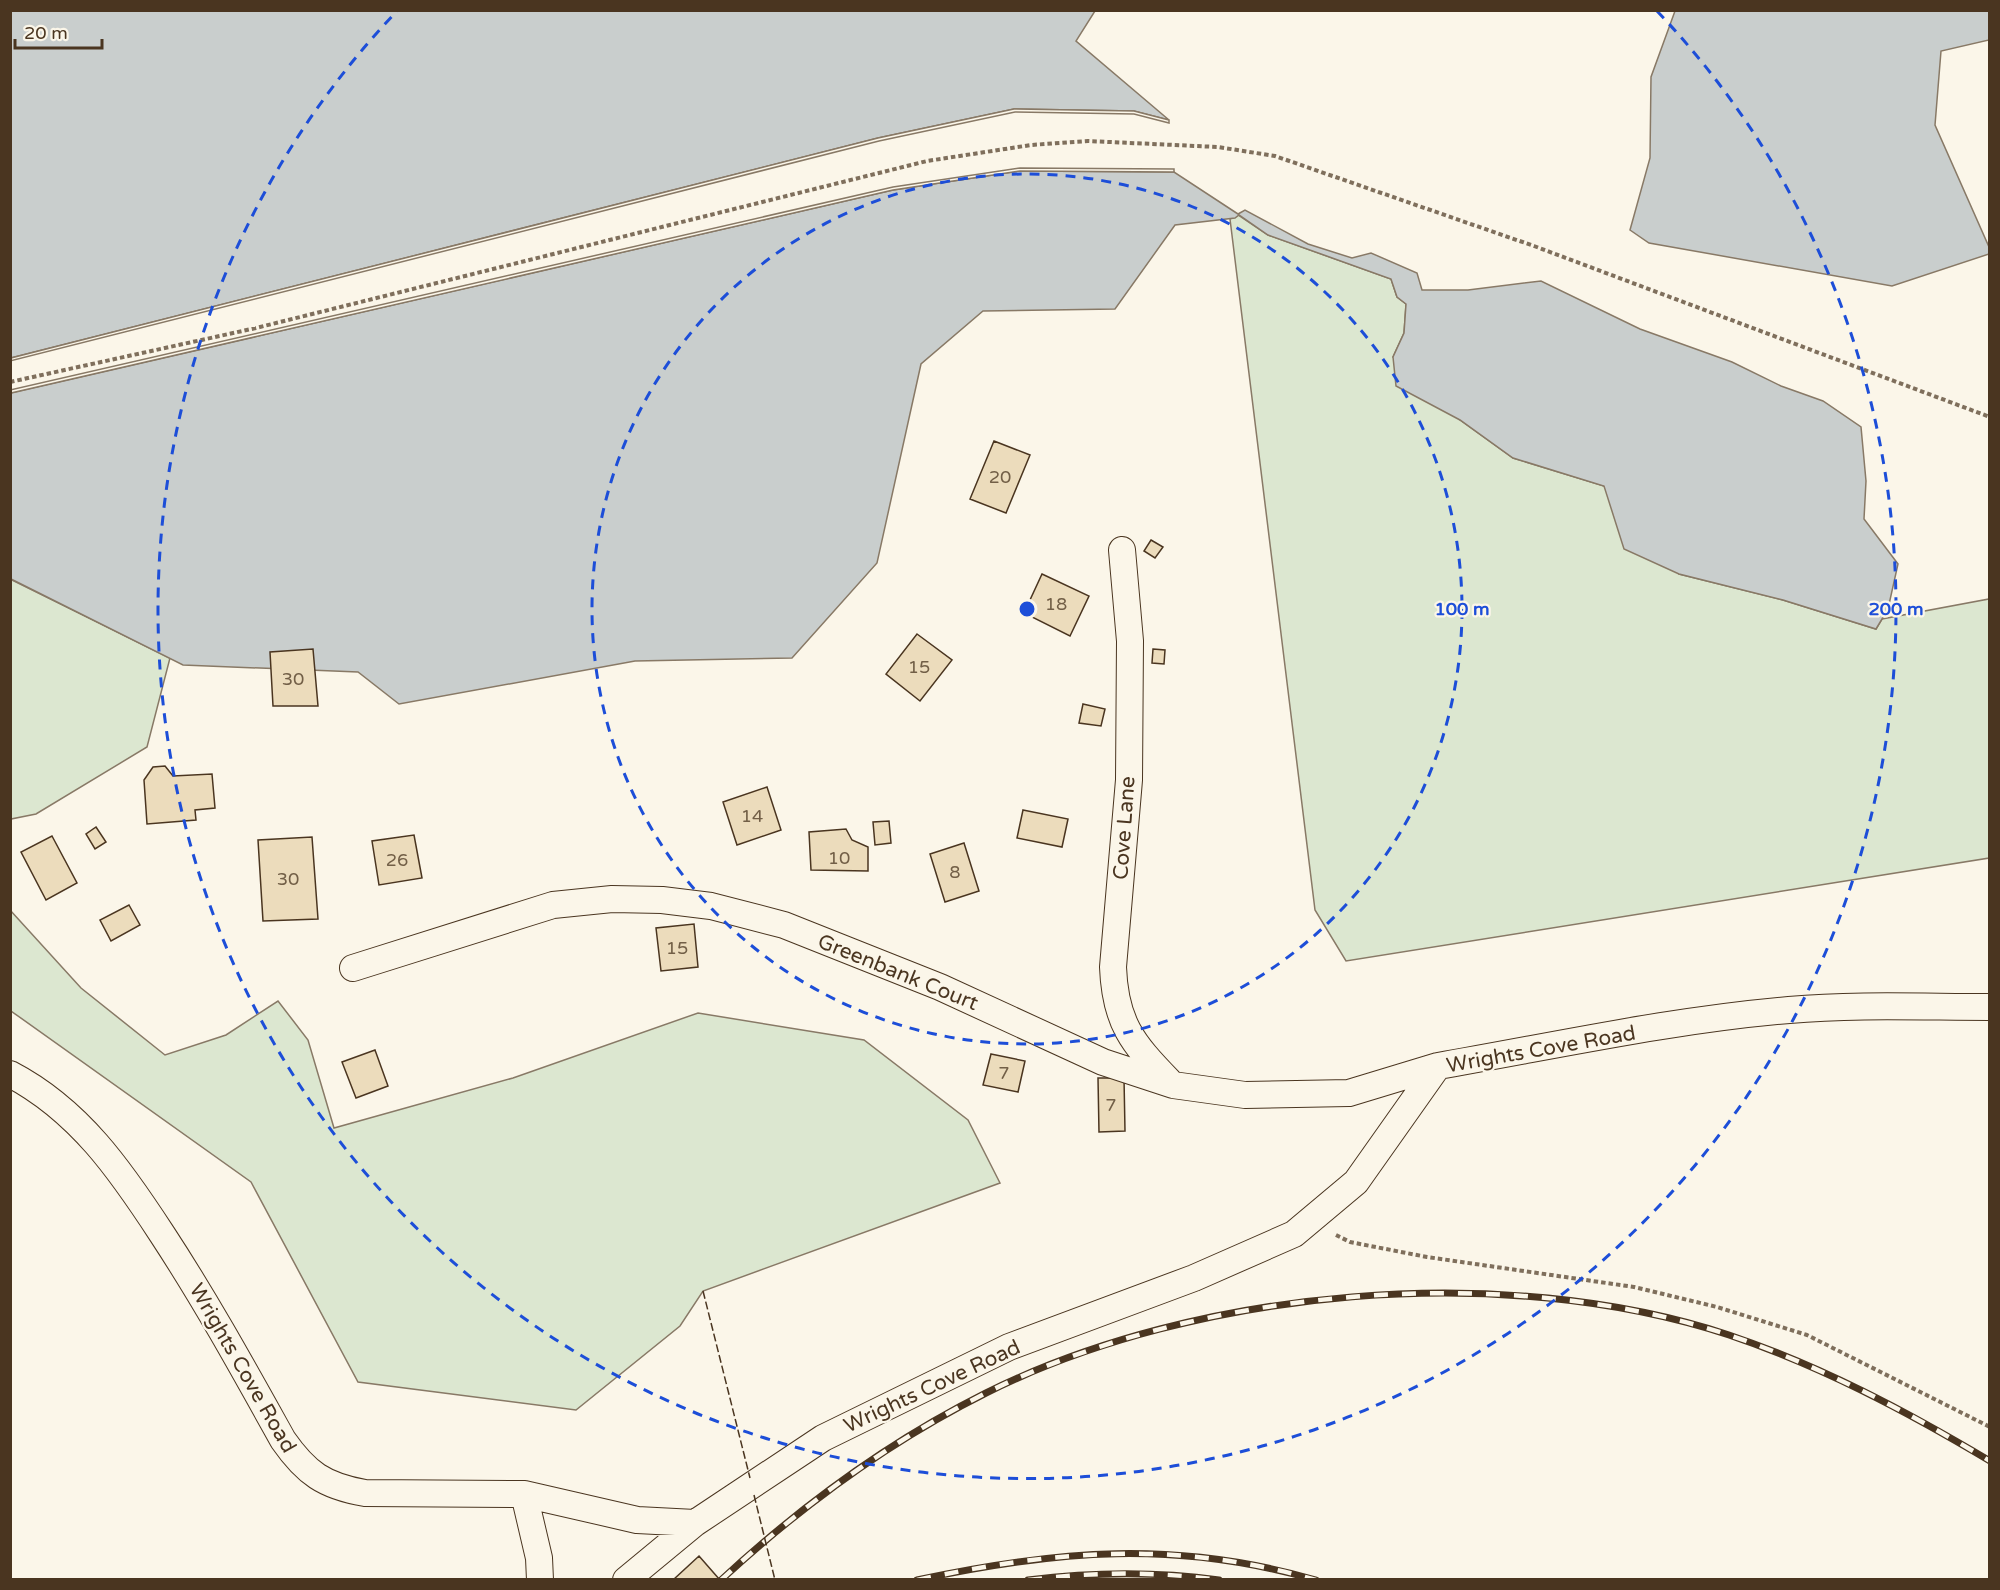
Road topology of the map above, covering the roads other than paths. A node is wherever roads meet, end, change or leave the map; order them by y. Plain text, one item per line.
1 (1122, 550) dead end
2 (353, 968) dead end
3 (1989, 1007) edge
4 (1438, 1066) junction
5 (10, 1074) edge
6 (1173, 1085) junction
7 (524, 1494) junction
8 (695, 1523) junction
9 (540, 1580) edge
10 (626, 1580) edge

1 - 6 street, Cove Lane
2 - 6 street, Greenbank Court
3 - 4 street, Wrights Cove Road
4 - 6 street, Greenbank Court
4 - 8 street, Wrights Cove Road
5 - 7 street, Wrights Cove Road
7 - 8 street, Wrights Cove Road
7 - 9 street
8 - 10 street

